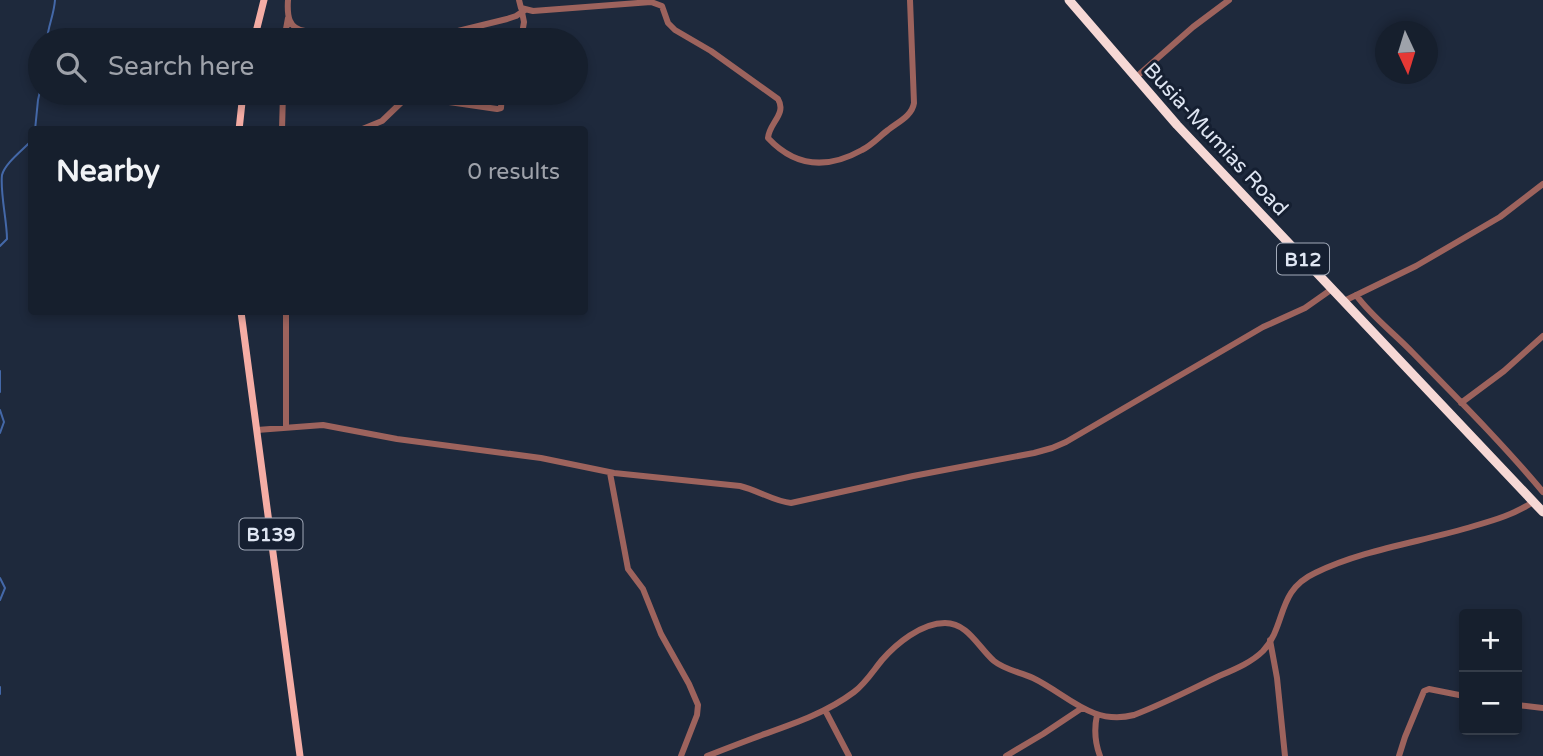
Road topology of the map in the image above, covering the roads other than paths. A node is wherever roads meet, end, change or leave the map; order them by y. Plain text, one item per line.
1 (264, 0) edge
2 (288, 0) edge
3 (519, 0) edge
4 (910, 0) edge
5 (1069, 0) edge
6 (1229, 0) edge
7 (523, 11) junction
8 (288, 17) junction
9 (257, 28) edge
10 (286, 28) edge
11 (294, 28) edge
12 (466, 28) edge
13 (523, 28) edge
14 (1135, 78) junction
15 (242, 105) edge
16 (283, 105) edge
17 (399, 105) edge
18 (469, 105) edge
19 (501, 105) edge
20 (239, 126) edge
21 (282, 126) edge
22 (370, 126) edge
23 (1543, 184) edge
24 (1332, 289) junction
25 (1356, 295) junction
26 (1344, 301) junction
27 (241, 315) edge
28 (286, 315) edge
29 (1543, 336) edge
30 (1461, 402) junction
31 (286, 427) junction
32 (257, 430) junction
33 (1507, 451) junction
34 (1496, 462) junction
35 (610, 473) junction
36 (1543, 492) edge
37 (1533, 502) junction
38 (1543, 512) edge
39 (1270, 640) junction
40 (1459, 695) edge
41 (1522, 706) edge
42 (1082, 708) junction
43 (1543, 708) edge
44 (825, 710) junction
45 (1097, 715) junction
46 (300, 756) edge
47 (681, 756) edge
48 (707, 756) edge
49 (849, 756) edge
50 (1006, 756) edge
51 (1100, 756) edge
52 (1285, 756) edge
53 (1399, 756) edge

1 - 9 main road
2 - 8 street
3 - 7 street
4 - 7 street
5 - 14 highway, Busia-Mumias Road / B12
6 - 14 street
7 - 12 street
7 - 13 street
8 - 10 street
8 - 11 street
14 - 24 highway, Busia-Mumias Road / B12
15 - 20 main road
16 - 21 street
17 - 22 street
18 - 19 street
23 - 25 street
24 - 26 highway, Busia-Mumias Road / B12
24 - 35 street
25 - 26 street
25 - 30 street
26 - 34 highway, Busia-Mumias Road / B12
27 - 32 main road, B139
28 - 31 street
29 - 30 street
30 - 33 street
31 - 32 street
31 - 35 street
32 - 46 main road, B139
33 - 34 street
33 - 36 street
34 - 37 highway, Busia-Mumias Road / B12
35 - 47 street
37 - 38 highway, Busia-Mumias Road / B12
37 - 39 street
39 - 45 street
39 - 52 street
40 - 53 street
41 - 43 street
42 - 44 street
42 - 45 street
42 - 50 street
44 - 48 street
44 - 49 street
45 - 51 street

